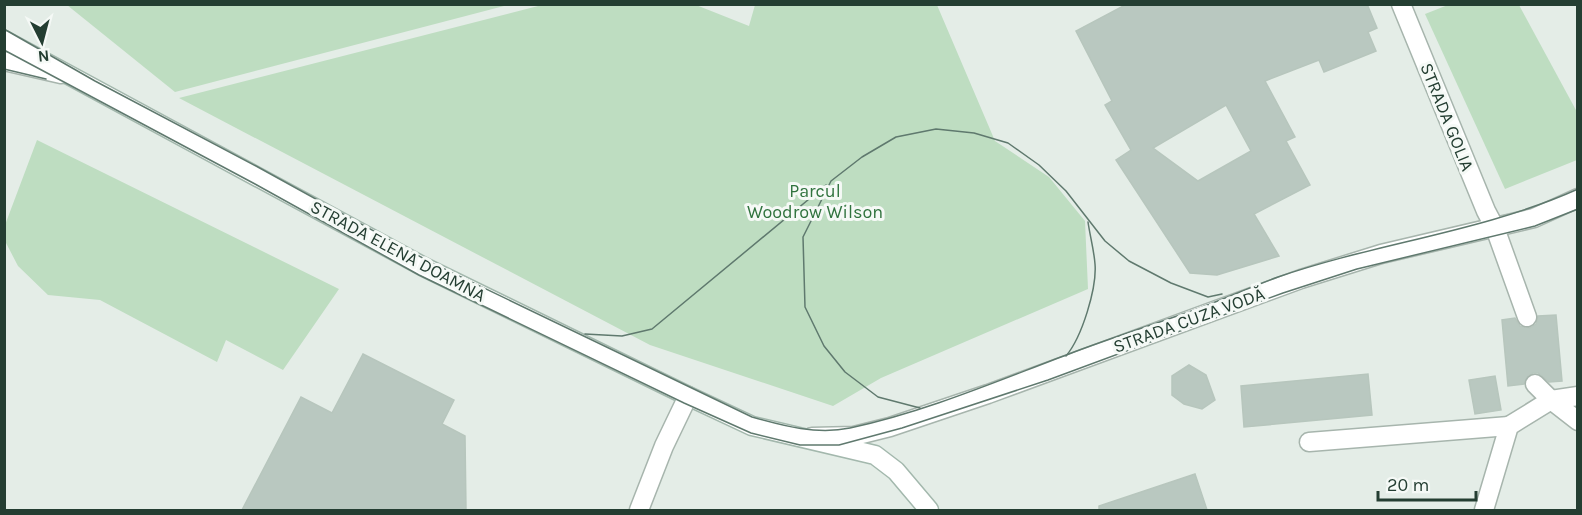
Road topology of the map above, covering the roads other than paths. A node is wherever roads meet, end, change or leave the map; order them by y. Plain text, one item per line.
1 (1401, 4) edge
2 (4, 40) edge
3 (4, 61) edge
4 (72, 77) junction
5 (1578, 198) edge
6 (1495, 228) junction
7 (1527, 317) dead end
8 (1535, 384) dead end
9 (688, 396) junction
10 (1578, 396) edge
11 (1551, 400) junction
12 (1578, 421) edge
13 (1509, 426) junction
14 (802, 438) junction
15 (1309, 442) dead end
16 (639, 510) edge
17 (929, 510) edge
18 (1484, 510) edge

1 - 6 street, STRADA GOLIA
2 - 4 street, STRADA ELENA DOAMNA
3 - 4 street
4 - 9 street, STRADA ELENA DOAMNA
5 - 6 street, STRADA CUZA VODĂ
6 - 7 street, STRADA GOLIA
6 - 14 street, STRADA CUZA VODĂ
8 - 11 street
9 - 14 street, STRADA ELENA DOAMNA
9 - 16 street
10 - 11 street
11 - 12 street
11 - 13 street
13 - 15 street
13 - 18 street
14 - 17 street, STRADA ELENA DOAMNA

